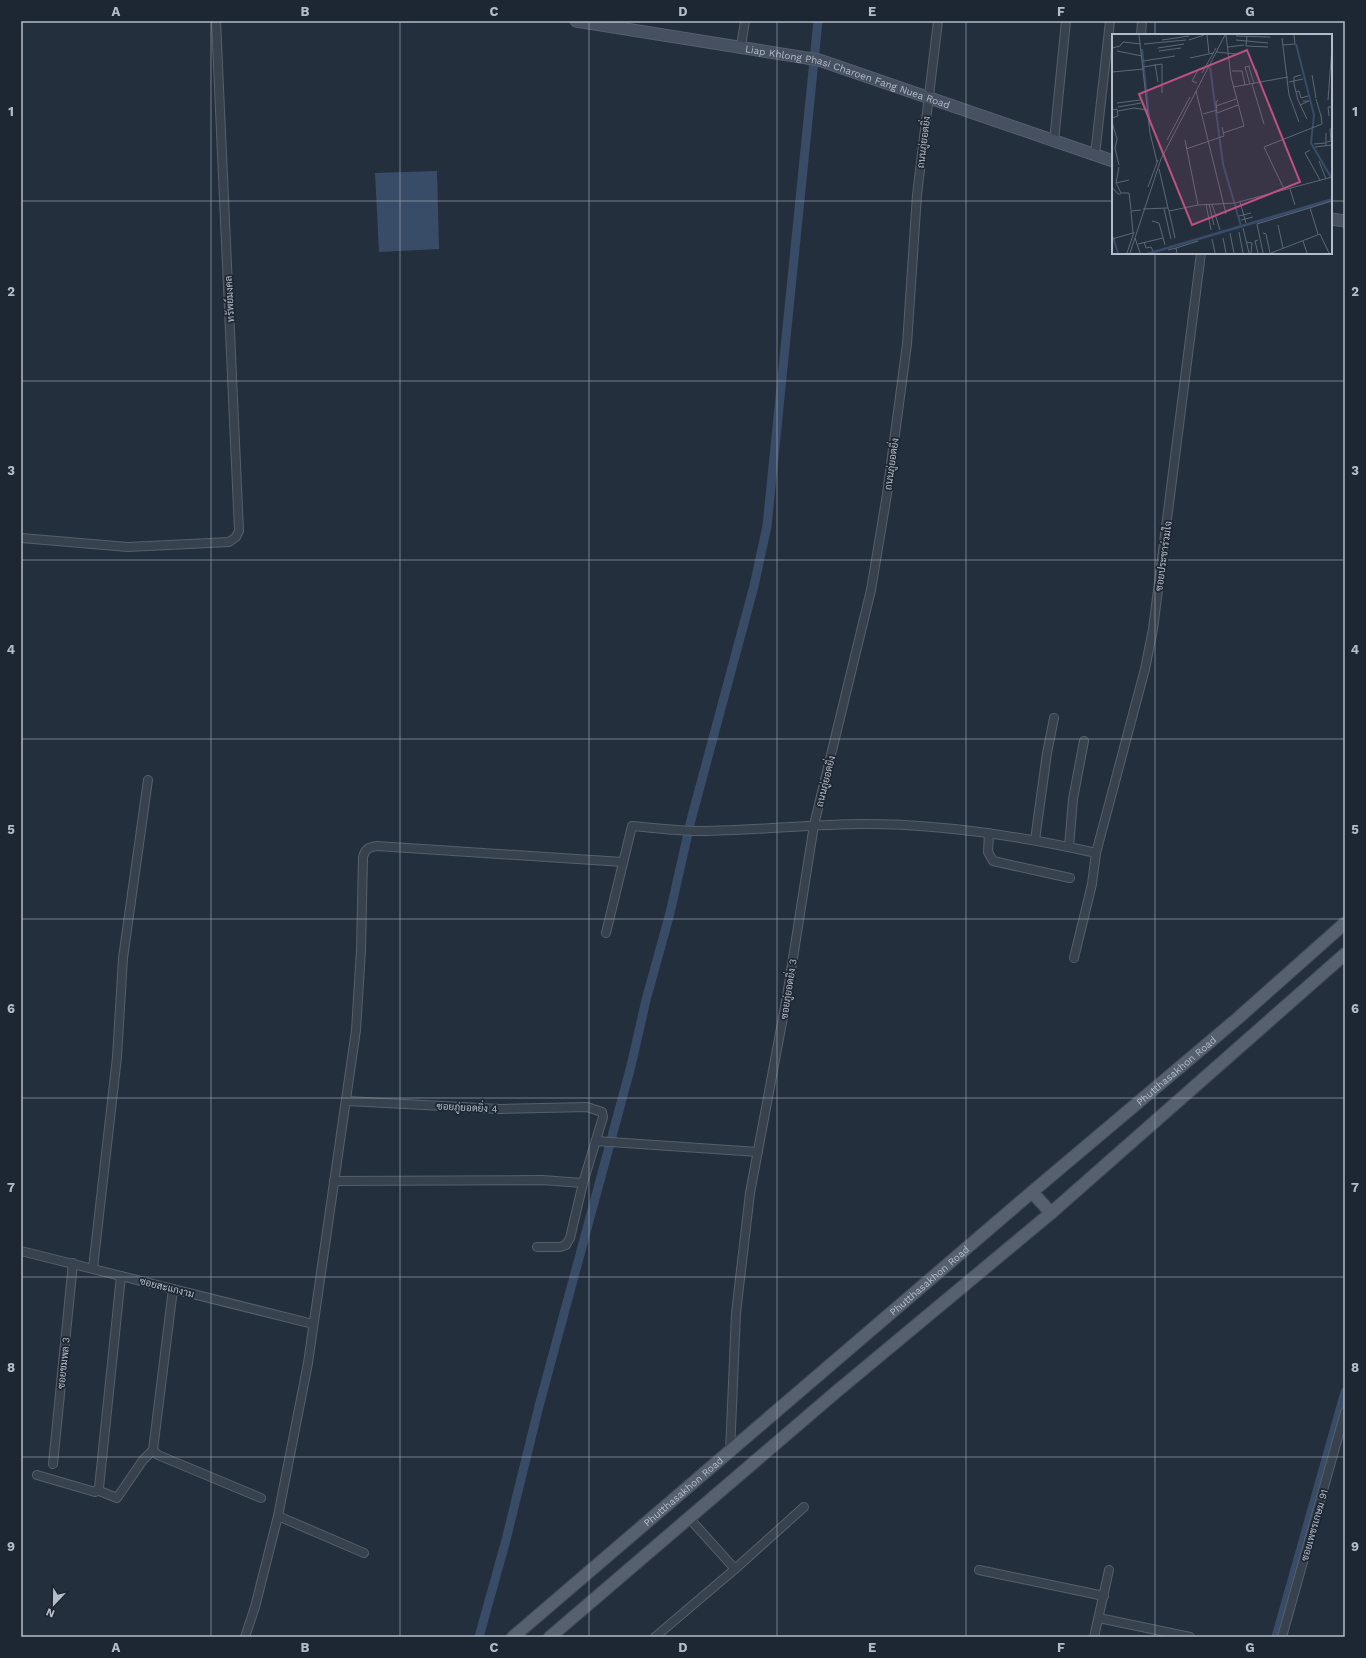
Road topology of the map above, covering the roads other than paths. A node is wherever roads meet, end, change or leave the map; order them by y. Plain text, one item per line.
1 (216, 21) edge
2 (576, 21) edge
3 (745, 21) edge
4 (938, 21) edge
5 (1066, 21) edge
6 (1110, 21) edge
7 (1142, 21) edge
8 (1141, 34) edge
9 (741, 46) junction
10 (929, 97) junction
11 (1054, 141) junction
12 (1094, 155) junction
13 (1112, 161) edge
14 (1332, 219) edge
15 (1345, 221) edge
16 (1201, 254) edge
17 (21, 538) edge
18 (1054, 718) dead end
19 (1084, 740) dead end
20 (148, 780) dead end
21 (814, 825) junction
22 (989, 833) junction
23 (1035, 840) junction
24 (1069, 847) junction
25 (1096, 853) junction
26 (623, 862) junction
27 (1070, 878) dead end
28 (1345, 923) edge
29 (606, 933) dead end
30 (1345, 954) edge
31 (1074, 958) dead end
32 (347, 1101) junction
33 (596, 1141) junction
34 (758, 1152) junction
35 (334, 1181) junction
36 (583, 1183) junction
37 (1032, 1192) junction
38 (1051, 1213) junction
39 (537, 1247) dead end
40 (21, 1251) edge
41 (73, 1263) junction
42 (93, 1268) junction
43 (121, 1276) junction
44 (173, 1289) junction
45 (314, 1324) junction
46 (1345, 1412) edge
47 (1341, 1440) edge
48 (154, 1450) junction
49 (730, 1452) junction
50 (53, 1464) dead end
51 (37, 1475) dead end
52 (97, 1490) junction
53 (261, 1498) dead end
54 (804, 1507) dead end
55 (278, 1516) junction
56 (689, 1518) junction
57 (364, 1553) dead end
58 (735, 1569) junction
59 (979, 1570) dead end
60 (1108, 1570) dead end
61 (1104, 1596) junction
62 (1099, 1618) junction
63 (245, 1637) edge
64 (513, 1637) edge
65 (550, 1637) edge
66 (655, 1637) edge
67 (1094, 1637) edge
68 (1190, 1637) edge
69 (1282, 1637) edge

1 - 17 street, ทรัพย์มงคล
2 - 9 main road, Liap Khlong Phasi Charoen Fang Nuea Road
3 - 9 street
4 - 10 street, ถนนภู่ยอดยิ่ง
5 - 11 street
6 - 12 street
7 - 8 street
9 - 10 main road, Liap Khlong Phasi Charoen Fang Nuea Road
10 - 11 main road, Liap Khlong Phasi Charoen Fang Nuea Road
10 - 21 street, ถนนภู่ยอดยิ่ง
11 - 12 main road, Liap Khlong Phasi Charoen Fang Nuea Road
12 - 13 main road, Liap Khlong Phasi Charoen Fang Nuea Road
14 - 15 main road
16 - 25 street, ซอยประชาร่วมใจ
18 - 23 street
19 - 24 street
20 - 42 street
21 - 22 street
21 - 26 street
21 - 34 street, ซอยภู่ยอดยิ่ง 3
22 - 23 street
22 - 27 street
23 - 24 street
24 - 25 street
25 - 31 street, ซอยประชาร่วมใจ
26 - 29 street
26 - 32 street
28 - 37 main road, Phutthasakhon Road
30 - 38 main road
32 - 33 street, ซอยภู่ยอดยิ่ง 4
32 - 35 street
33 - 34 street
33 - 36 street
34 - 49 street, ซอยภู่ยอดยิ่ง 3
35 - 36 street
35 - 45 street
36 - 39 street
37 - 38 main road
37 - 49 main road, Phutthasakhon Road
38 - 56 main road
40 - 41 street, ซอยสะแกงาม
41 - 42 street, ซอยสะแกงาม
41 - 50 street, ซอยชมพล 3
42 - 43 street, ซอยสะแกงาม
43 - 44 street, ซอยสะแกงาม
43 - 52 street
44 - 45 street, ซอยสะแกงาม
44 - 48 street
45 - 55 street
46 - 47 street, ซอยเพชรเกษม 91
47 - 69 street, ซอยเพชรเกษม 91
48 - 52 street
48 - 53 street
49 - 64 main road, Phutthasakhon Road
51 - 52 street
54 - 58 street
55 - 57 street
55 - 63 street
56 - 58 street
56 - 65 main road
58 - 66 street
59 - 61 street
60 - 61 street
61 - 62 street
62 - 67 street
62 - 68 street

